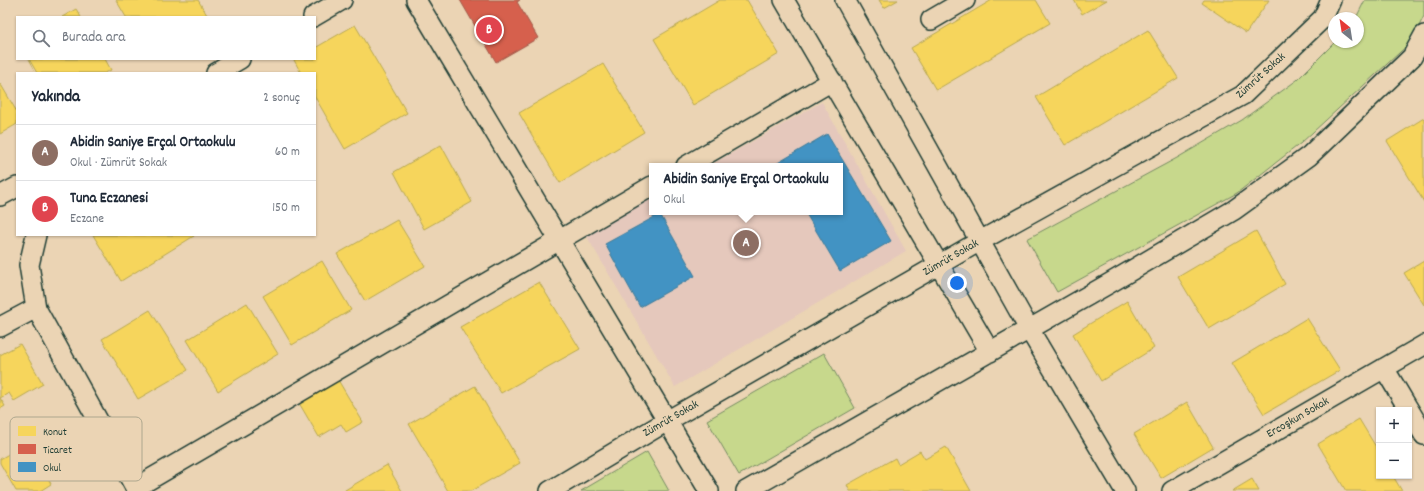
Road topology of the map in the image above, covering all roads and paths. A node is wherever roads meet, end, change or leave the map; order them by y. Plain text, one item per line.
1 (342, 0) edge
2 (416, 0) edge
3 (784, 0) edge
4 (845, 0) edge
5 (965, 0) edge
6 (1330, 0) edge
7 (315, 16) edge
8 (931, 20) dead end
9 (1424, 35) edge
10 (238, 60) edge
11 (218, 72) edge
12 (832, 81) junction
13 (691, 163) edge
14 (16, 188) edge
15 (649, 188) edge
16 (0, 196) edge
17 (36, 236) edge
18 (559, 240) junction
19 (980, 241) junction
20 (939, 265) junction
21 (36, 308) junction
22 (0, 327) edge
23 (1029, 329) junction
24 (1424, 345) edge
25 (990, 352) junction
26 (1384, 368) junction
27 (96, 417) edge
28 (667, 421) junction
29 (1424, 435) edge
30 (136, 489) edge
31 (550, 491) edge
32 (709, 491) edge
33 (746, 491) edge
34 (1125, 491) edge
35 (1172, 491) edge

1 - 7 street
2 - 18 street
3 - 12 street
4 - 19 street
5 - 8 street
6 - 19 street, Zümrüt Sokak
9 - 23 street
10 - 11 street
12 - 13 street
12 - 20 street
14 - 16 street
15 - 18 street
17 - 21 street
18 - 28 street
18 - 30 street
19 - 20 street, Zümrüt Sokak
19 - 23 street
20 - 25 street
20 - 28 street, Zümrüt Sokak
21 - 22 street
21 - 27 street
23 - 25 street
23 - 34 street
24 - 26 street, Ercoşkun Sokak
25 - 33 street
26 - 29 street
26 - 35 street, Ercoşkun Sokak
28 - 31 street, Zümrüt Sokak
28 - 32 street

